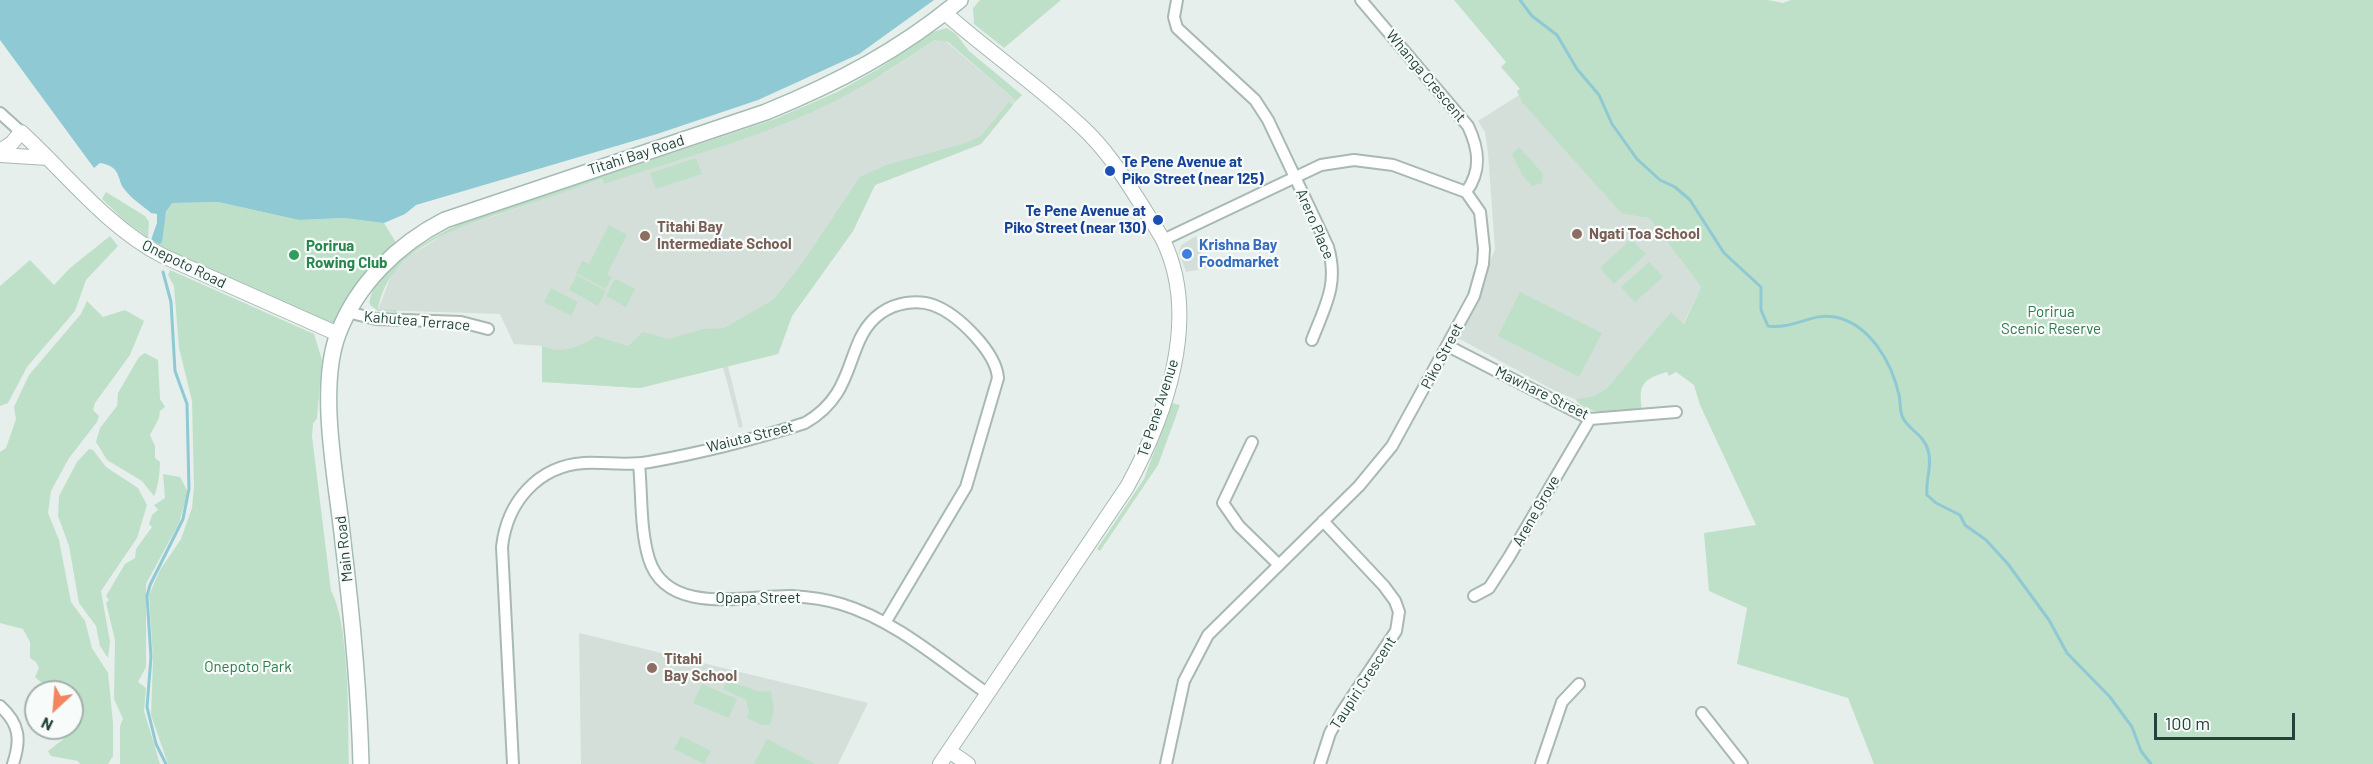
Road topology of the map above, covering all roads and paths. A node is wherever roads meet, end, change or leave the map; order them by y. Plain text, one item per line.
1 (960, 0) edge
2 (1177, 0) edge
3 (1361, 0) edge
4 (945, 13) junction
5 (0, 113) edge
6 (21, 132) junction
7 (0, 153) edge
8 (48, 158) junction
9 (1295, 177) junction
10 (1466, 192) junction
11 (1163, 240) junction
12 (347, 312) junction
13 (488, 329) dead end
14 (338, 334) junction
15 (1312, 340) dead end
16 (1448, 346) junction
17 (1676, 412) dead end
18 (1590, 419) junction
19 (1252, 442) dead end
20 (639, 464) junction
21 (1323, 521) junction
22 (1279, 565) junction
23 (1474, 596) dead end
24 (885, 623) junction
25 (1579, 684) dead end
26 (988, 694) junction
27 (0, 706) edge
28 (1702, 713) dead end
29 (949, 751) junction
30 (13, 764) edge
31 (361, 764) edge
32 (513, 764) edge
33 (940, 764) edge
34 (968, 764) edge
35 (1166, 764) edge
36 (1320, 764) edge
37 (1541, 764) edge
38 (1742, 764) edge

1 - 4 main road, Titahi Bay Road
2 - 9 street
3 - 10 street, Whanga Crescent
4 - 11 street, Te Pene Avenue
4 - 12 main road, Titahi Bay Road
5 - 6 street, Onepoto Road
6 - 7 street
6 - 8 street, Onepoto Road
7 - 8 street
8 - 14 street, Onepoto Road
9 - 10 street
9 - 11 street
9 - 15 street, Arero Place
10 - 16 street, Piko Street
11 - 26 street, Te Pene Avenue
12 - 13 street, Kahutea Terrace
12 - 14 main road, Titahi Bay Road
14 - 31 main road, Main Road
16 - 18 street, Mawhare Street
16 - 21 street, Piko Street
17 - 18 street, Mawhare Street
18 - 23 street, Arene Grove
19 - 22 street
20 - 24 street, Opapa Street
20 - 24 street, Waiuta Street
20 - 32 street, Waiuta Street
21 - 22 street, Piko Street
21 - 36 street, Taupiri Crescent
22 - 35 street, Piko Street
24 - 26 street, Opapa Street
25 - 37 street
26 - 29 street, Te Pene Avenue
27 - 30 street
28 - 38 street
29 - 33 street, Te Pene Avenue
29 - 34 street

